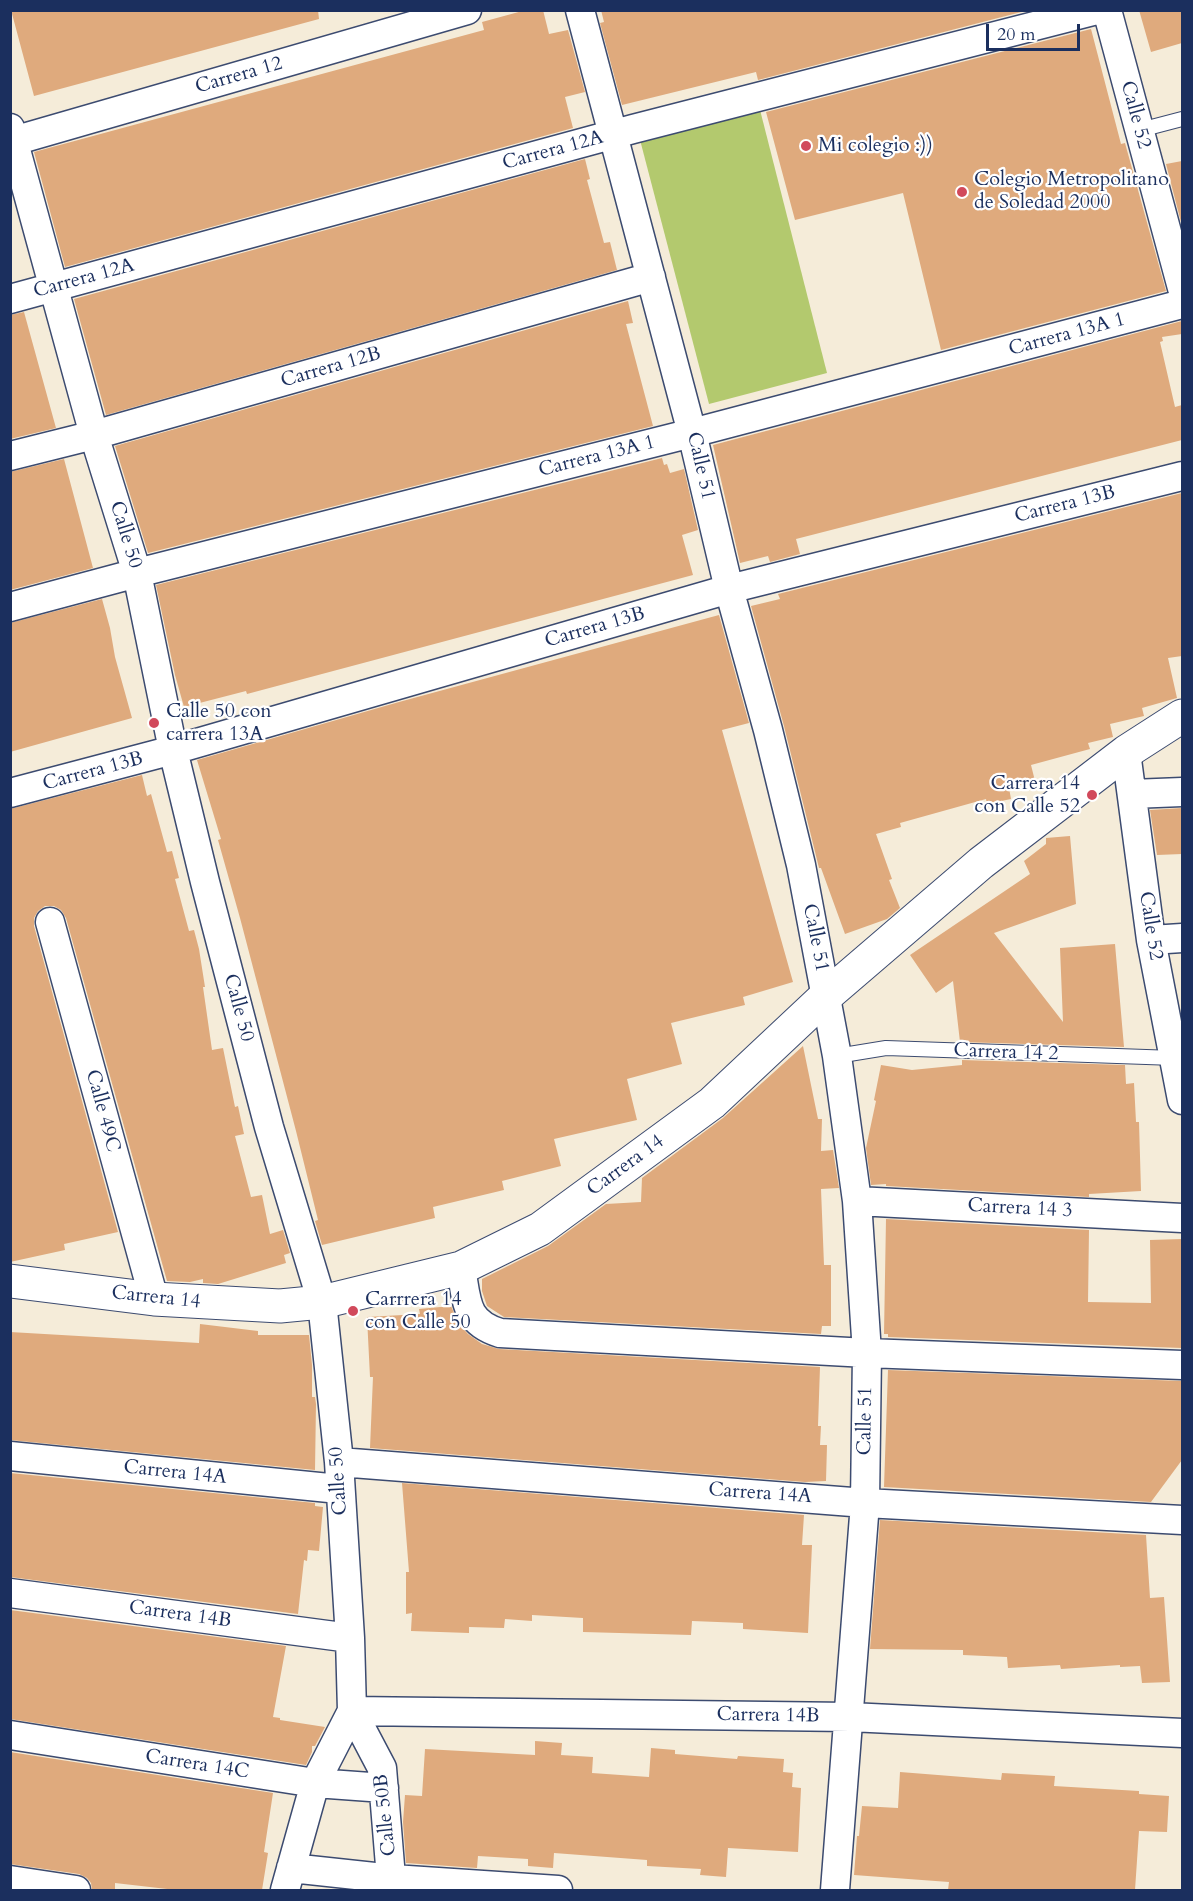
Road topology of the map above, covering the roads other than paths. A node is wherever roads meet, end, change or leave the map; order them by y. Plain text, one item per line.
1 (467, 10) edge
2 (580, 10) edge
3 (1097, 10) edge
4 (1107, 10) edge
5 (1182, 118) edge
6 (1140, 130) junction
7 (613, 135) junction
8 (12, 137) edge
9 (651, 277) junction
10 (53, 288) junction
11 (1182, 288) edge
12 (10, 299) edge
13 (1182, 304) edge
14 (692, 433) junction
15 (94, 435) junction
16 (10, 456) edge
17 (1182, 476) edge
18 (137, 573) junction
19 (729, 589) junction
20 (10, 607) edge
21 (1182, 716) edge
22 (173, 750) junction
23 (1126, 752) junction
24 (1182, 792) edge
25 (10, 793) edge
26 (1132, 794) junction
27 (50, 922) dead end
28 (1182, 938) edge
29 (1150, 940) junction
30 (826, 996) junction
31 (837, 1056) junction
32 (1180, 1080) edge
33 (857, 1201) junction
34 (1182, 1218) edge
35 (461, 1268) junction
36 (10, 1281) edge
37 (154, 1299) junction
38 (322, 1302) junction
39 (867, 1353) junction
40 (1182, 1365) edge
41 (10, 1456) edge
42 (339, 1461) junction
43 (339, 1489) junction
44 (866, 1503) junction
45 (1182, 1520) edge
46 (10, 1593) edge
47 (350, 1638) junction
48 (352, 1711) junction
49 (850, 1717) junction
50 (1182, 1733) edge
51 (10, 1736) edge
52 (315, 1783) junction
53 (384, 1788) junction
54 (288, 1879) edge
55 (10, 1880) edge
56 (392, 1885) edge
57 (75, 1890) edge
58 (558, 1890) edge
59 (835, 1890) edge

1 - 8 street, Carrera 12
2 - 7 street, Calle 51
3 - 7 street, Carrera 12A
4 - 6 street, Calle 52
5 - 6 lane
6 - 11 street, Calle 52
7 - 9 street, Calle 51
7 - 10 street, Carrera 12A
8 - 10 street, Calle 50
9 - 14 street, Calle 51
9 - 15 street, Carrera 12B
10 - 12 street, Carrera 12A
10 - 15 street, Calle 50
13 - 14 street, Carrera 13A 1
14 - 18 street, Carrera 13A 1
14 - 19 street, Calle 51
15 - 16 street, Carrera 12B
15 - 18 street, Calle 50
17 - 19 street, Carrera 13B
18 - 20 street, Carrera 13A 1
18 - 22 street, Calle 50
19 - 22 street, Carrera 13B
19 - 30 street, Calle 51
21 - 23 main road, Carrera 14
22 - 25 street, Carrera 13B
22 - 38 street, Calle 50
23 - 26 street, Calle 52
23 - 30 main road, Carrera 14
24 - 26 street
26 - 29 street, Calle 52
27 - 37 street, Calle 49C
28 - 29 street
29 - 32 street, Calle 52
30 - 31 street, Calle 51
30 - 35 main road, Carrera 14
31 - 32 lane, Carrera 14 2
31 - 33 street, Calle 51
33 - 34 street, Carrera 14 3
33 - 39 street, Calle 51
35 - 38 main road, Carrera 14
35 - 39 street
36 - 37 main road, Carrera 14
37 - 38 main road, Carrera 14
38 - 42 street, Calle 50
39 - 40 street
39 - 44 street, Calle 51
41 - 43 street, Carrera 14A
42 - 43 street, Calle 50
42 - 44 street, Carrera 14A
43 - 47 street, Calle 50
44 - 45 street, Carrera 14A
44 - 49 street, Calle 51
46 - 47 street, Carrera 14B
47 - 48 street, Calle 50
48 - 49 street, Carrera 14B
48 - 52 street, Calle 50
48 - 53 street, Calle 50B
49 - 50 street, Carrera 14B
49 - 59 street, Calle 51
51 - 52 street, Carrera 14C
52 - 53 street, Carrera 14C
52 - 54 street, Calle 50
53 - 56 street, Calle 50B
54 - 56 street
55 - 57 street
56 - 58 street

